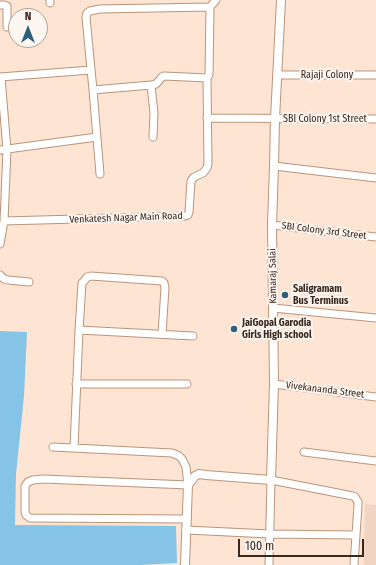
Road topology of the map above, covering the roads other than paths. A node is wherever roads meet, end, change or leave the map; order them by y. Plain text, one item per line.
1 (216, 0) edge
2 (281, 0) edge
3 (0, 5) edge
4 (210, 7) junction
5 (7, 27) dead end
6 (91, 70) junction
7 (277, 75) junction
8 (376, 75) edge
9 (0, 77) edge
10 (207, 78) junction
11 (151, 85) junction
12 (93, 90) junction
13 (207, 118) junction
14 (274, 119) junction
15 (376, 119) edge
16 (97, 137) junction
17 (153, 137) dead end
18 (3, 150) edge
19 (274, 166) junction
20 (100, 174) dead end
21 (376, 178) edge
22 (4, 221) junction
23 (272, 225) junction
24 (376, 237) edge
25 (0, 244) edge
26 (0, 275) edge
27 (29, 282) dead end
28 (273, 308) junction
29 (376, 318) edge
30 (79, 330) junction
31 (162, 334) junction
32 (193, 336) dead end
33 (76, 384) junction
34 (186, 384) dead end
35 (274, 384) junction
36 (376, 396) edge
37 (53, 446) dead end
38 (74, 448) junction
39 (304, 452) dead end
40 (376, 461) edge
41 (271, 480) junction
42 (185, 485) junction
43 (183, 519) junction
44 (186, 530) junction
45 (270, 534) junction
46 (356, 536) junction
47 (185, 565) edge
48 (269, 565) edge
49 (354, 565) edge

1 - 4 street
2 - 7 street, Kamaraj Salai
3 - 5 street
4 - 6 street
4 - 10 street, Venkatesh Nagar Main Road
6 - 9 street
6 - 12 street
7 - 8 street, Rajaji Colony
7 - 14 street, Kamaraj Salai
9 - 18 street
10 - 11 street
10 - 13 street, Venkatesh Nagar Main Road
11 - 12 street
11 - 17 street
12 - 16 street
13 - 14 street
13 - 22 street, Venkatesh Nagar Main Road
14 - 15 street, SBI Colony 1st Street
14 - 19 street, Kamaraj Salai
16 - 18 street
16 - 20 street
18 - 22 street
19 - 21 street
19 - 23 street, Kamaraj Salai
22 - 25 street
23 - 24 street, SBI Colony 3rd Street
23 - 28 street, Kamaraj Salai
26 - 27 street
28 - 29 street
28 - 35 street, Kamaraj Salai
30 - 31 street
30 - 31 street
30 - 33 street
31 - 32 street
33 - 34 street
33 - 38 street
35 - 36 street, Vivekananda Street
35 - 41 street, Kamaraj Salai
37 - 38 street
38 - 42 street
39 - 40 street
41 - 42 street
41 - 45 street
41 - 46 street
42 - 43 street
42 - 43 street
43 - 44 street
44 - 45 street
44 - 47 street
45 - 46 street
45 - 48 street
46 - 49 street

